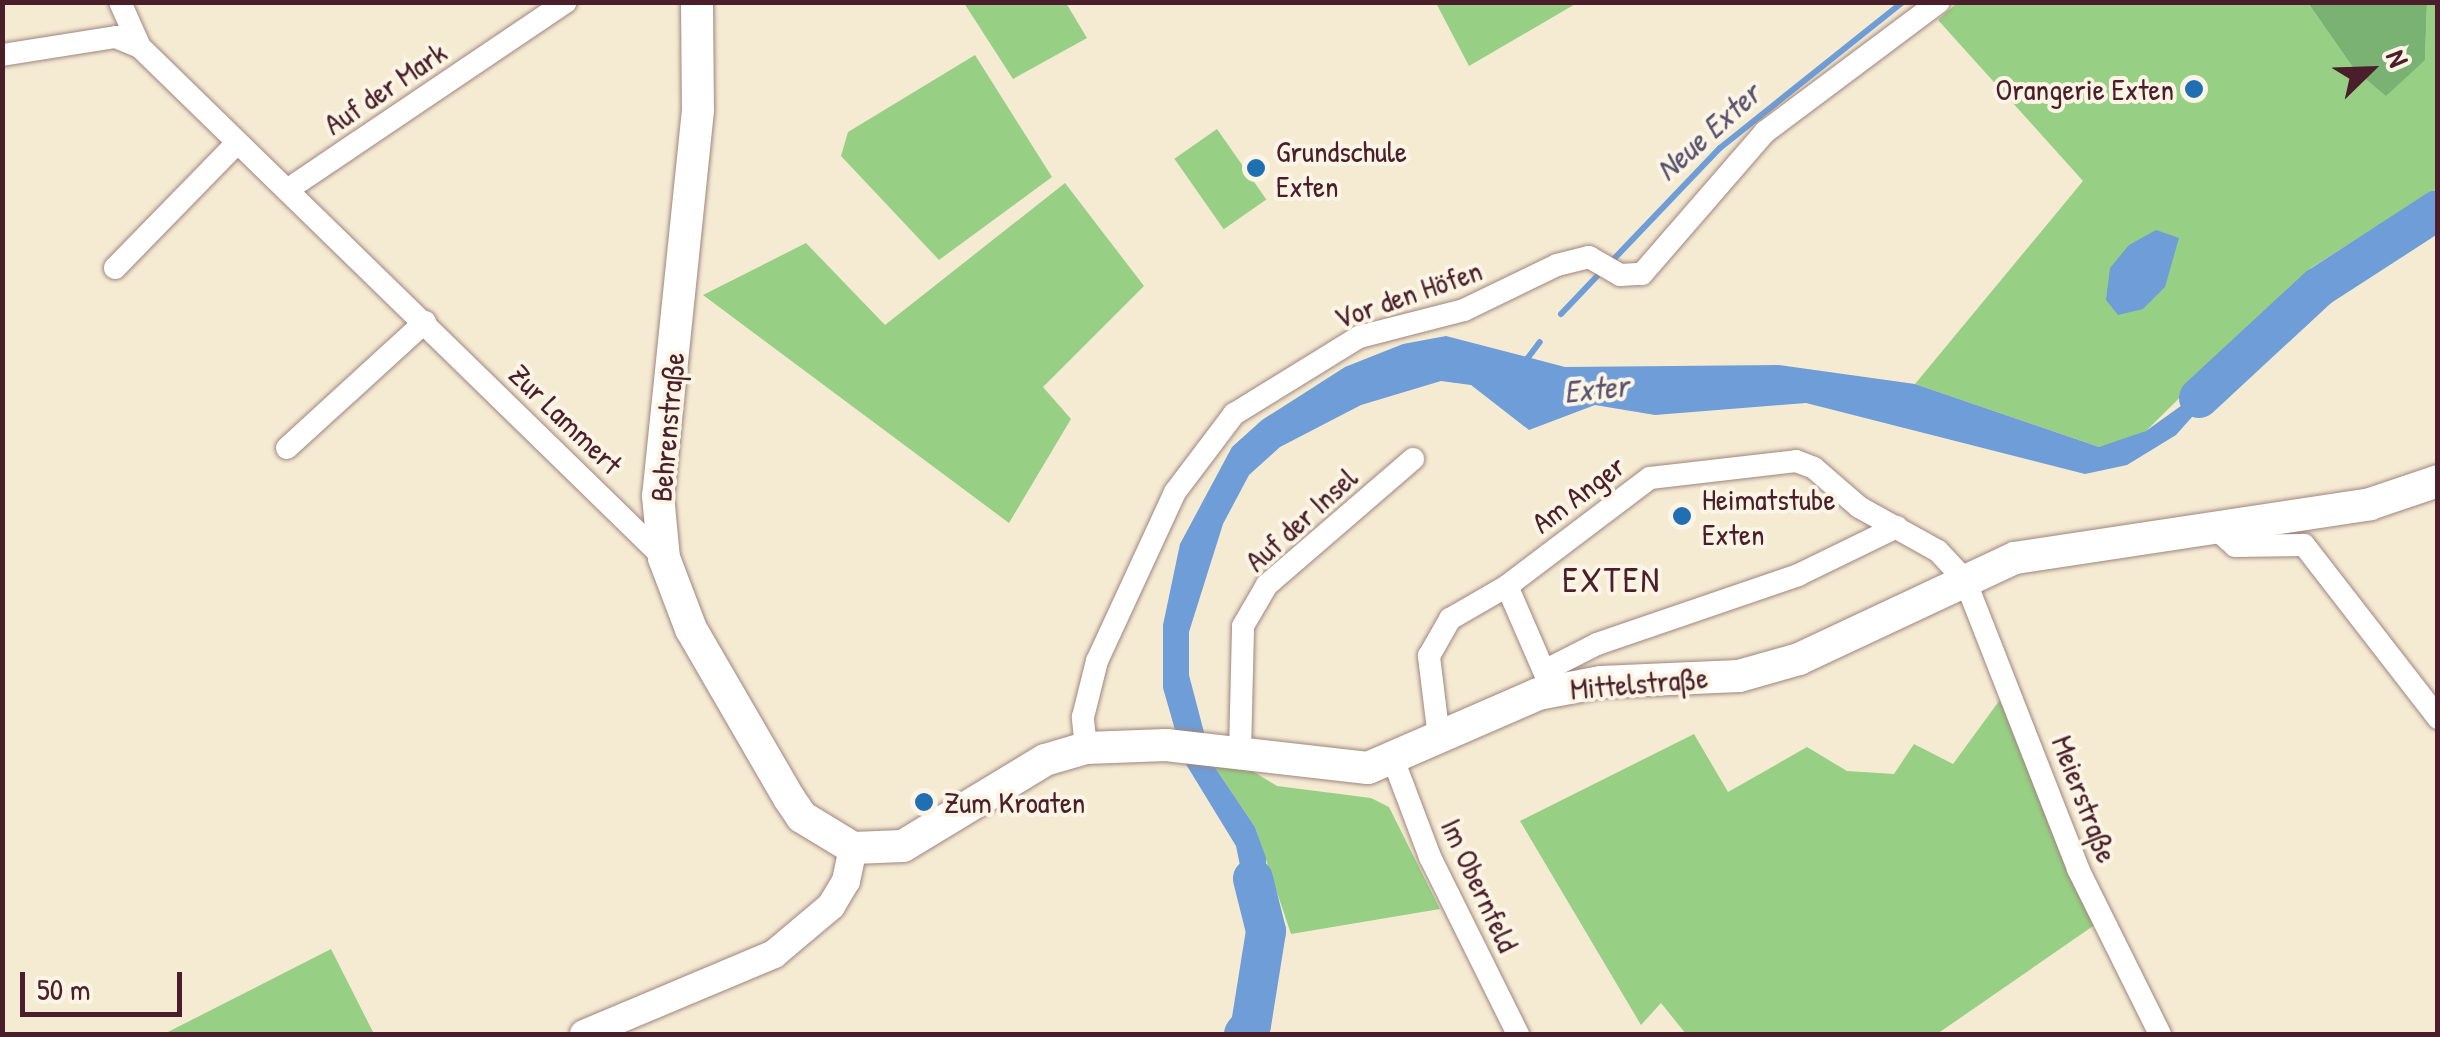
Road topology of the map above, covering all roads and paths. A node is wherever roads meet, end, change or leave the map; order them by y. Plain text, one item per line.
1 (120, 2) edge
2 (566, 2) edge
3 (696, 2) edge
4 (1939, 2) edge
5 (140, 47) junction
6 (2, 54) edge
7 (237, 143) junction
8 (288, 190) junction
9 (114, 268) dead end
10 (425, 322) junction
11 (287, 448) dead end
12 (1413, 460) dead end
13 (2438, 481) edge
14 (2212, 526) junction
15 (1898, 527) junction
16 (664, 558) junction
17 (1965, 580) junction
18 (1507, 586) junction
19 (1549, 681) junction
20 (2438, 718) edge
21 (1439, 738) junction
22 (1086, 748) junction
23 (1237, 752) junction
24 (1393, 758) junction
25 (852, 848) junction
26 (584, 1034) edge
27 (1518, 1034) edge
28 (2160, 1034) edge

1 - 5 street
2 - 8 street, Auf der Mark
3 - 16 main road, Behrenstraße
4 - 22 street, Vor den Höfen
5 - 6 street
5 - 7 street, Zur Lammert
7 - 8 street, Zur Lammert
7 - 9 street
8 - 10 street, Zur Lammert
10 - 11 street
10 - 16 street, Zur Lammert
12 - 23 street, Auf der Insel
13 - 14 main road, Mittelstraße
14 - 17 main road, Mittelstraße
14 - 20 street
15 - 17 street, Am Anger
15 - 18 street, Am Anger
15 - 19 street
16 - 25 main road, Behrenstraße
17 - 19 main road, Mittelstraße
17 - 28 street, Meierstraße
18 - 19 street
18 - 21 street, Am Anger
19 - 21 main road, Mittelstraße
21 - 24 main road, Mittelstraße
22 - 23 main road, Mittelstraße
22 - 25 main road, Mittelstraße
23 - 24 main road, Mittelstraße
24 - 27 street, Im Obernfeld
25 - 26 street

